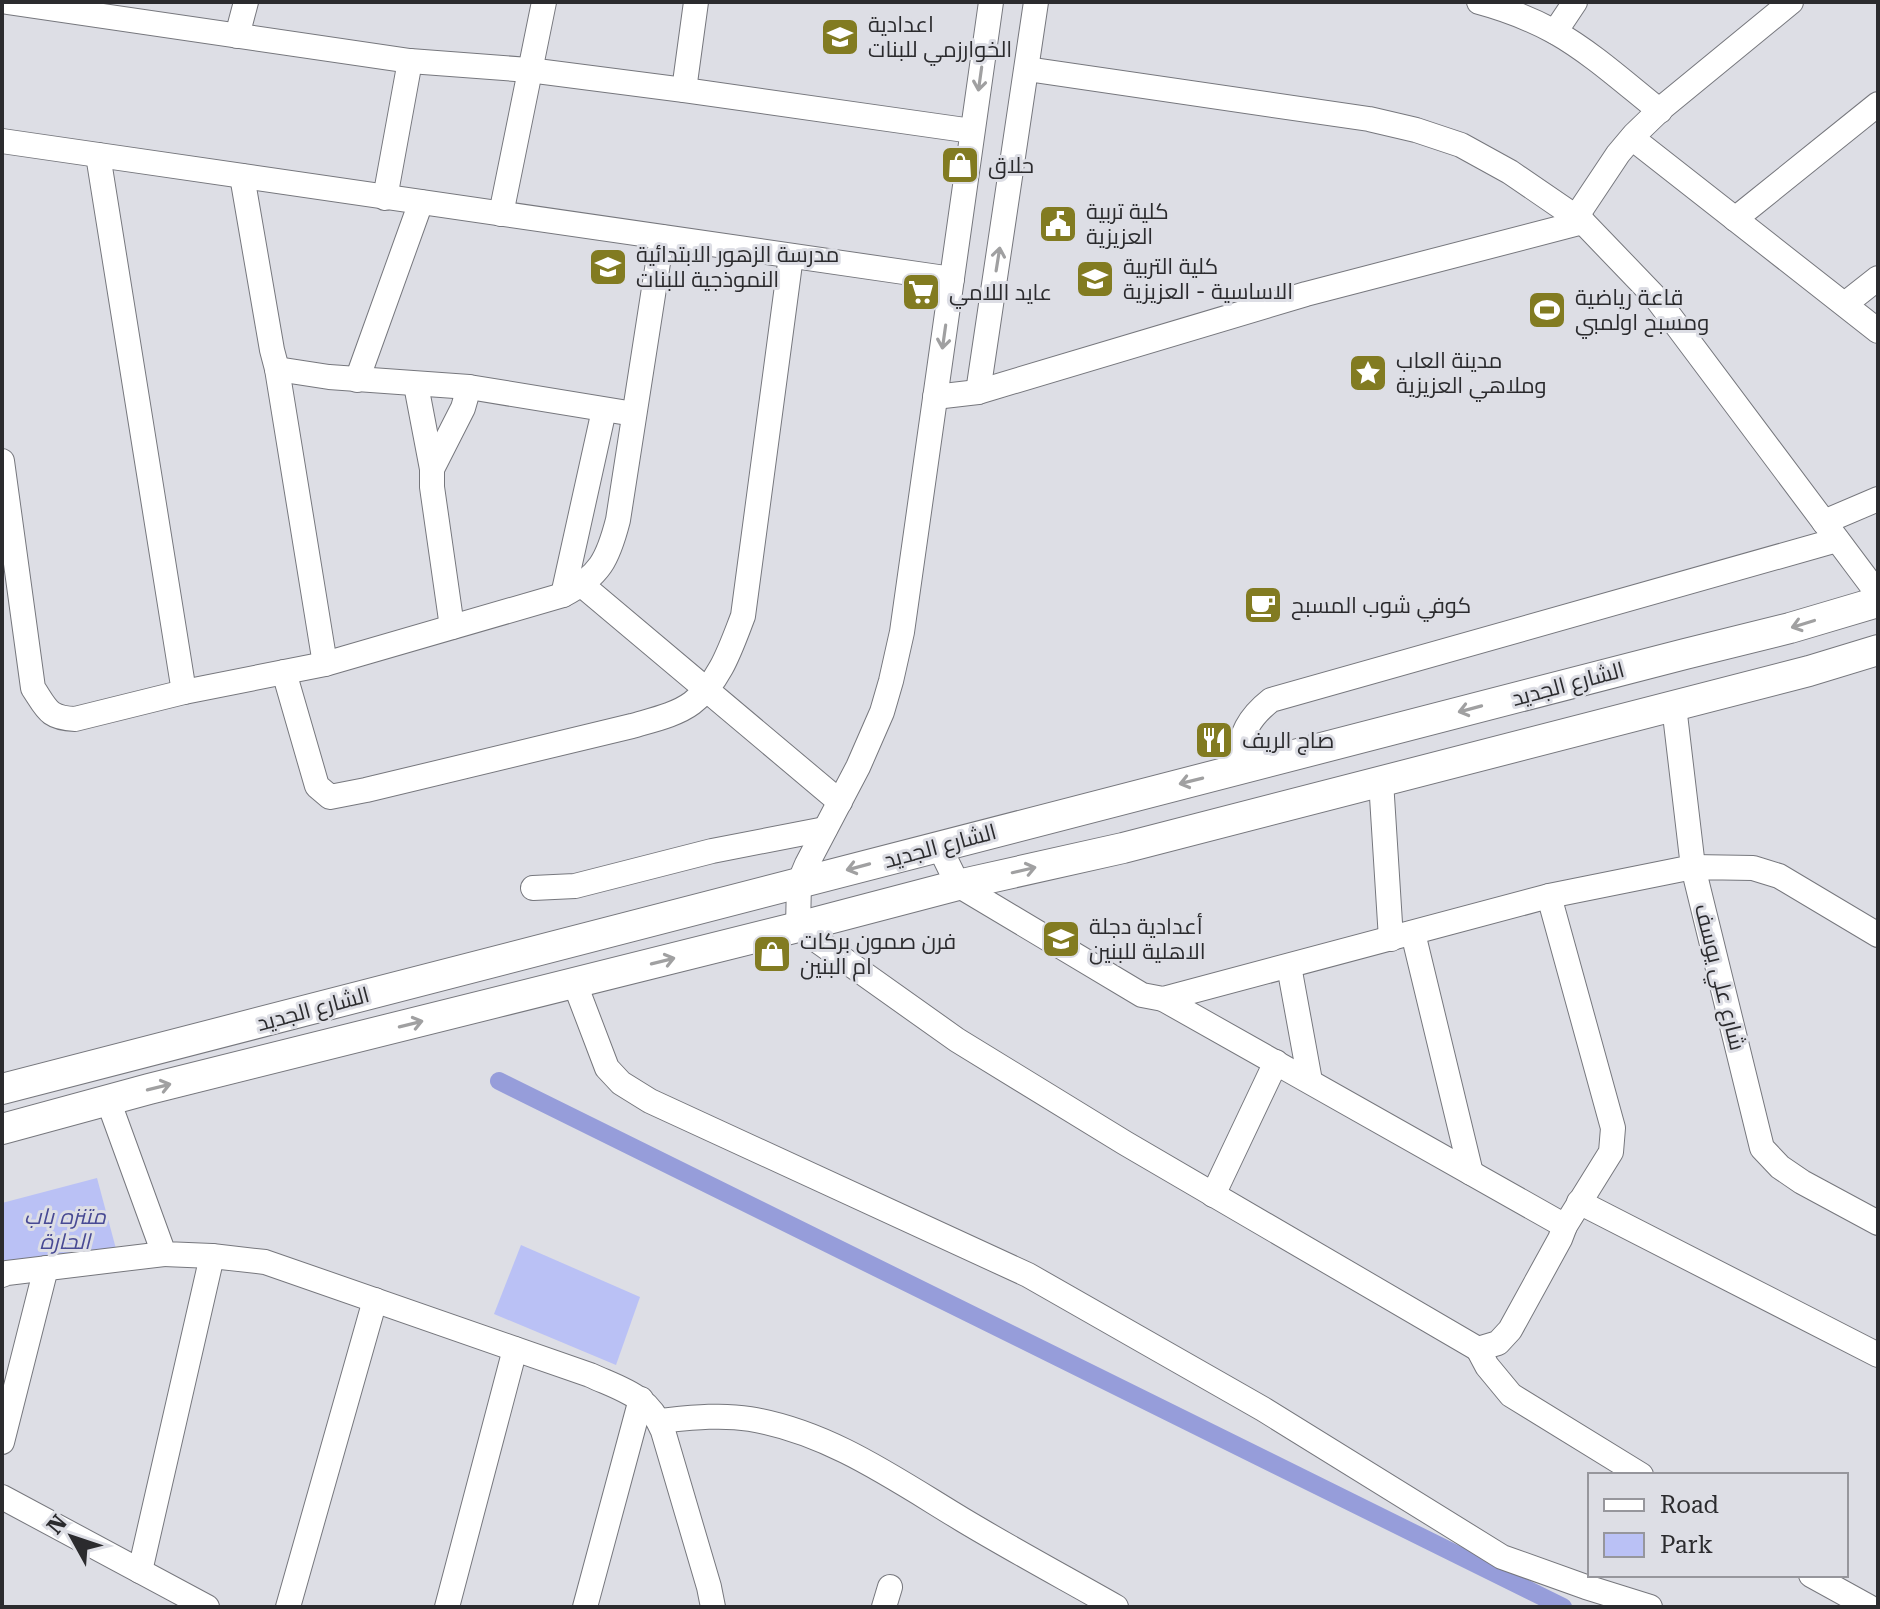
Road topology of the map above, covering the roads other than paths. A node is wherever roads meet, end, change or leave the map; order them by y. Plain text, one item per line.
1 (7, 2) edge
2 (246, 2) edge
3 (544, 2) edge
4 (696, 2) edge
5 (991, 2) edge
6 (1036, 2) edge
7 (1479, 2) edge
8 (1575, 2) edge
9 (1791, 2) edge
10 (101, 9) edge
11 (1555, 32) junction
12 (237, 36) junction
13 (410, 61) junction
14 (1027, 69) junction
15 (529, 70) junction
16 (684, 90) junction
17 (1878, 104) edge
18 (1660, 111) junction
19 (972, 131) junction
20 (1632, 138) junction
21 (2, 141) edge
22 (98, 155) junction
23 (242, 176) junction
24 (385, 198) junction
25 (421, 202) junction
26 (501, 214) junction
27 (1735, 219) junction
28 (1579, 220) junction
29 (662, 237) junction
30 (791, 256) junction
31 (1878, 278) edge
32 (952, 279) junction
33 (1845, 304) junction
34 (1878, 331) edge
35 (277, 369) junction
36 (357, 380) junction
37 (416, 385) junction
38 (469, 387) junction
39 (978, 392) junction
40 (935, 397) junction
41 (604, 410) junction
42 (634, 414) junction
43 (2, 461) edge
44 (432, 469) junction
45 (1878, 499) edge
46 (6, 521) edge
47 (1831, 531) junction
48 (573, 590) junction
49 (1878, 594) edge
50 (1878, 602) edge
51 (452, 627) junction
52 (1878, 650) edge
53 (325, 664) junction
54 (284, 672) junction
55 (706, 689) junction
56 (184, 692) junction
57 (1674, 706) junction
58 (1233, 771) junction
59 (1381, 781) junction
60 (840, 802) junction
61 (825, 829) junction
62 (939, 846) junction
63 (1693, 867) junction
64 (799, 883) junction
65 (958, 885) junction
66 (533, 888) dead end
67 (1549, 896) junction
68 (798, 927) junction
69 (1878, 935) edge
70 (1402, 936) junction
71 (1289, 966) junction
72 (575, 984) junction
73 (1163, 999) junction
74 (1276, 1062) junction
75 (1310, 1081) junction
76 (2, 1089) edge
77 (108, 1100) junction
78 (2, 1129) edge
79 (1471, 1173) junction
80 (1213, 1195) junction
81 (1579, 1202) junction
82 (1878, 1223) edge
83 (1565, 1226) junction
84 (164, 1254) junction
85 (212, 1256) junction
86 (46, 1268) junction
87 (2, 1275) edge
88 (375, 1300) junction
89 (515, 1349) junction
90 (1478, 1349) junction
91 (1878, 1355) edge
92 (641, 1399) junction
93 (659, 1421) junction
94 (2, 1442) edge
95 (1638, 1473) edge
96 (2, 1497) edge
97 (140, 1571) junction
98 (1815, 1577) edge
99 (207, 1607) edge
100 (288, 1607) edge
101 (447, 1607) edge
102 (585, 1607) edge
103 (713, 1607) edge
104 (1116, 1607) edge
105 (1650, 1607) edge
106 (1869, 1607) edge

1 - 10 street
2 - 12 street
3 - 15 street
4 - 16 street
5 -> 19 street
6 - 14 street
7 - 11 street
8 - 11 street
9 - 18 street
10 - 12 street
11 - 18 street
12 - 13 street
13 - 15 street
13 - 24 street
14 - 28 street
39 -> 14 street
15 - 16 street
15 - 26 street
16 - 19 street
17 - 27 street
18 - 20 street
19 - 32 street
20 - 27 street
20 - 28 street
21 - 22 street
22 - 23 street
22 - 56 street
23 - 24 street
23 - 35 street
24 - 25 street
25 - 26 street
25 - 36 street
26 - 29 street
27 - 33 street
28 - 39 street
28 - 47 street
29 - 30 street
29 - 42 street
30 - 32 street
30 - 55 street
31 - 33 street
32 -> 40 street
33 - 34 street
35 - 36 street
35 - 53 street
36 - 37 street
37 - 38 street
37 - 44 street
38 - 41 street
38 - 44 street
39 - 40 street
40 - 60 street
41 - 42 street
41 - 48 street
42 - 48 street
43 - 46 street
44 - 51 street
45 - 47 street
46 - 56 street
47 - 49 street
47 - 58 street
48 - 51 street
48 - 55 street
50 -> 58 main road, الشارع الجديد
51 - 53 street
52 - 57 main road, الشارع الجديد
53 - 54 street
54 - 55 street
54 - 56 street
55 - 60 street
57 - 59 main road, الشارع الجديد
57 - 63 street, شارع علي يوسف
58 -> 62 main road, الشارع الجديد
65 -> 59 main road, الشارع الجديد
59 - 70 street
60 - 61 street
61 - 64 street
61 - 66 street
62 -> 64 main road, الشارع الجديد
62 - 65 street
63 - 67 street
63 - 69 street
63 - 82 street, شارع علي يوسف
64 - 68 street
64 - 76 main road, الشارع الجديد
65 - 68 main road, الشارع الجديد
65 - 73 street
67 - 70 street
67 - 81 street
72 -> 68 main road, الشارع الجديد
68 - 80 street
70 - 71 street
70 - 79 street
71 - 73 street
71 - 75 street
77 -> 72 main road, الشارع الجديد
72 - 105 street
73 - 74 street
74 - 75 street
74 - 80 street
75 - 79 street
77 - 78 main road, الشارع الجديد
77 - 84 street
79 - 83 street
80 - 90 street
81 - 83 street
81 - 91 street
83 - 90 street
84 - 85 street
84 - 86 street
85 - 88 street
85 - 97 street
86 - 87 street
86 - 94 street
88 - 89 street
88 - 100 street
89 - 92 street
89 - 101 street
90 - 95 street
92 - 93 street
92 - 102 street
93 - 103 street
93 - 104 street
96 - 97 street
97 - 99 street
98 - 106 street

